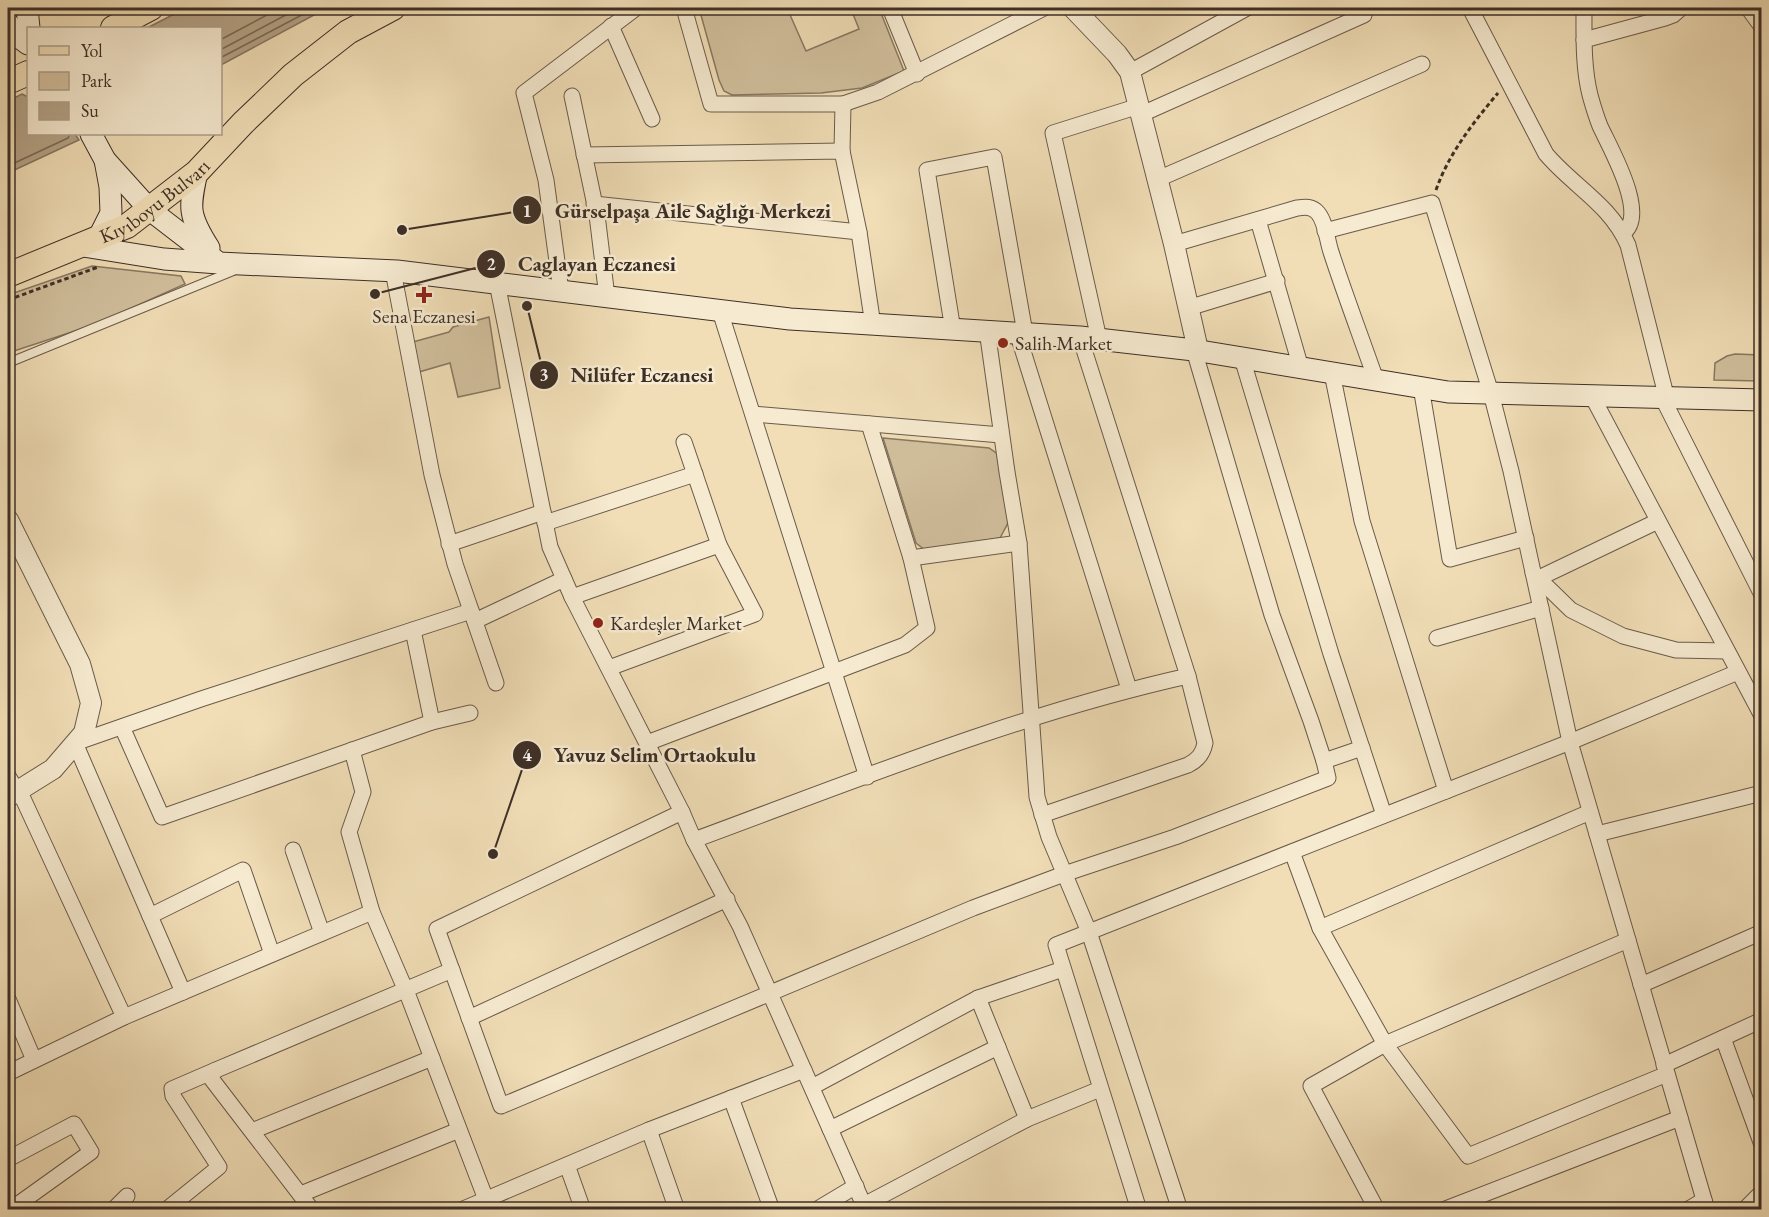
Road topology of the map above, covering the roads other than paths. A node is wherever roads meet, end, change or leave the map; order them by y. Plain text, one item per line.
1 (27, 8) edge
2 (151, 8) edge
3 (393, 8) edge
4 (636, 8) edge
5 (684, 8) edge
6 (890, 8) edge
7 (1044, 8) edge
8 (1073, 8) edge
9 (1247, 8) edge
10 (1475, 8) edge
11 (1584, 8) edge
12 (1681, 8) edge
13 (1748, 8) edge
14 (1364, 15) dead end
15 (8, 23) edge
16 (611, 26) junction
17 (29, 27) edge
18 (115, 27) edge
19 (1761, 27) edge
20 (1584, 40) junction
21 (27, 43) edge
22 (1422, 64) dead end
23 (1130, 72) junction
24 (27, 73) edge
25 (917, 74) junction
26 (8, 82) edge
27 (572, 96) dead end
28 (843, 104) junction
29 (1140, 110) junction
30 (652, 119) dead end
31 (93, 136) edge
32 (842, 151) junction
33 (584, 155) junction
34 (105, 160) junction
35 (197, 172) junction
36 (1158, 179) junction
37 (594, 204) junction
38 (150, 210) junction
39 (1258, 220) junction
40 (1325, 231) junction
41 (859, 232) junction
42 (1623, 232) junction
43 (91, 242) junction
44 (1174, 244) junction
45 (219, 263) junction
46 (248, 265) junction
47 (393, 271) junction
48 (8, 275) edge
49 (1276, 281) junction
50 (497, 283) junction
51 (561, 291) junction
52 (607, 297) junction
53 (1188, 308) junction
54 (720, 310) junction
55 (873, 325) junction
56 (953, 330) junction
57 (987, 330) junction
58 (1021, 333) junction
59 (1090, 338) junction
60 (1196, 350) junction
61 (1242, 358) junction
62 (8, 363) edge
63 (1301, 368) junction
64 (1332, 373) junction
65 (1376, 380) junction
66 (1421, 387) junction
67 (1491, 393) junction
68 (1592, 396) junction
69 (1665, 399) junction
70 (1761, 400) edge
71 (753, 414) junction
72 (869, 424) junction
73 (1001, 435) junction
74 (684, 442) dead end
75 (695, 474) junction
76 (544, 517) junction
77 (8, 520) edge
78 (1658, 521) junction
79 (1526, 538) junction
80 (449, 543) junction
81 (1019, 543) junction
82 (719, 545) junction
83 (911, 558) junction
84 (1536, 576) junction
85 (564, 579) junction
86 (1761, 595) edge
87 (572, 597) junction
88 (1541, 608) junction
89 (473, 616) junction
90 (413, 630) junction
91 (1437, 638) dead end
92 (1726, 651) junction
93 (609, 668) junction
94 (1738, 672) junction
95 (835, 673) junction
96 (1188, 676) junction
97 (496, 683) dead end
98 (1129, 689) junction
99 (470, 713) dead end
100 (1761, 716) edge
101 (1031, 717) junction
102 (432, 722) junction
103 (122, 727) junction
104 (1570, 742) junction
105 (75, 743) junction
106 (647, 743) junction
107 (1362, 748) junction
108 (352, 750) junction
109 (1324, 761) junction
110 (8, 769) edge
111 (867, 777) junction
112 (1446, 791) junction
113 (13, 793) edge
114 (1761, 793) edge
115 (682, 812) junction
116 (1590, 812) junction
117 (1042, 815) junction
118 (1384, 816) junction
119 (1597, 834) junction
120 (694, 840) junction
121 (293, 850) dead end
122 (1292, 852) junction
123 (1064, 874) junction
124 (727, 899) junction
125 (372, 912) junction
126 (150, 916) junction
127 (1320, 928) junction
128 (1089, 932) junction
129 (1761, 932) edge
130 (322, 933) junction
131 (1628, 940) junction
132 (272, 954) junction
133 (1063, 969) junction
134 (452, 970) junction
135 (1641, 985) junction
136 (405, 989) junction
137 (183, 992) junction
138 (770, 993) junction
139 (978, 998) junction
140 (8, 999) edge
141 (124, 1017) junction
142 (469, 1018) junction
143 (1761, 1020) edge
144 (1723, 1038) junction
145 (1385, 1044) junction
146 (998, 1047) junction
147 (432, 1058) junction
148 (34, 1060) junction
149 (216, 1070) junction
150 (804, 1070) junction
151 (1666, 1070) junction
152 (8, 1073) edge
153 (812, 1088) junction
154 (1100, 1089) junction
155 (731, 1098) junction
156 (1680, 1118) junction
157 (1027, 1119) junction
158 (830, 1128) junction
159 (459, 1130) junction
160 (649, 1130) junction
161 (252, 1131) junction
162 (1761, 1145) edge
163 (8, 1159) edge
164 (567, 1165) junction
165 (856, 1186) junction
166 (1761, 1192) edge
167 (301, 1194) junction
168 (127, 1196) dead end
169 (488, 1204) edge
170 (1706, 1205) edge
171 (865, 1207) edge
172 (10, 1209) edge
173 (113, 1209) edge
174 (166, 1209) edge
175 (312, 1209) edge
176 (461, 1209) edge
177 (583, 1209) edge
178 (677, 1209) edge
179 (772, 1209) edge
180 (816, 1209) edge
181 (1138, 1209) edge
182 (1180, 1209) edge
183 (1377, 1209) edge
184 (1443, 1209) edge
185 (1687, 1209) edge
186 (1744, 1209) edge

1 - 17 main road
2 - 18 main road
3 - 35 main road, Kıyıboyu Bulvarı
4 - 16 street
5 - 28 street
6 - 25 street
7 - 25 street
8 - 23 street
9 - 23 street
10 - 42 street
11 - 20 street
12 - 20 street
13 - 19 street
14 - 29 street
15 - 21 main road
16 - 30 street
16 - 51 street
20 - 42 street
22 - 36 street
23 - 29 street
24 - 26 main road
25 - 28 street
27 - 33 street
28 - 32 street
29 - 36 street
29 - 59 street
31 - 34 main road
32 - 33 street
32 - 41 street
33 - 37 street
34 - 38 main road
34 - 43 main road
35 - 38 main road, Kıyıboyu Bulvarı
35 - 45 main road
36 - 44 street
37 - 41 street
37 - 52 street
38 - 43 main road, Kıyıboyu Bulvarı
38 - 45 main road
39 - 40 street
39 - 44 street
39 - 49 street
40 - 65 street
40 - 67 street
41 - 55 street
42 - 69 street
43 - 45 main road
43 - 48 main road, Kıyıboyu Bulvarı
44 - 53 street
45 - 46 main road
46 - 47 main road
46 - 62 lane
47 - 50 main road
47 - 80 street
49 - 53 street
49 - 63 street
50 - 51 main road
50 - 76 street
51 - 52 main road
52 - 54 main road
53 - 60 street
54 - 55 main road
54 - 71 street
55 - 56 main road
56 - 57 main road
56 - 58 street
57 - 58 main road
57 - 73 street
58 - 59 main road
58 - 98 street
59 - 60 main road
59 - 96 street
60 - 61 main road
60 - 109 street
61 - 63 main road
61 - 107 street
63 - 64 main road
64 - 65 main road
64 - 112 street
65 - 66 main road
66 - 67 main road
66 - 79 street
67 - 68 main road
67 - 79 street
68 - 69 main road
68 - 78 street
69 - 70 main road
69 - 86 street
71 - 72 street
71 - 95 street
72 - 73 street
72 - 83 street
73 - 81 street
74 - 75 street
75 - 76 street
75 - 82 street
76 - 80 street
76 - 85 street
77 - 105 street
78 - 84 street
78 - 92 street
79 - 84 street
80 - 89 street
81 - 83 street
81 - 101 street
82 - 87 street
82 - 93 street
83 - 95 street
84 - 88 street
84 - 92 street
85 - 87 street
85 - 89 street
87 - 93 street
88 - 91 street
88 - 104 street
89 - 90 street
89 - 97 street
90 - 102 street
90 - 103 street
92 - 94 street
93 - 106 street
94 - 100 street
94 - 104 street
95 - 106 street
95 - 111 street
96 - 98 street
96 - 117 street
98 - 101 street
99 - 102 street
101 - 111 street
101 - 117 street
102 - 108 street
103 - 105 street
103 - 108 street
104 - 112 street
104 - 116 street
105 - 113 street
105 - 126 street
106 - 115 street
107 - 109 street
107 - 118 street
108 - 125 street
109 - 123 street
110 - 113 lane
111 - 120 street
112 - 118 street
113 - 141 street
114 - 119 street
115 - 120 street
115 - 134 street
116 - 119 street
116 - 127 street
117 - 123 street
118 - 122 street
119 - 131 street
120 - 124 street
121 - 130 street
122 - 127 street
122 - 128 street
123 - 128 street
123 - 138 street
124 - 138 street
124 - 142 street
125 - 130 street
125 - 136 street
126 - 132 street
126 - 137 street
127 - 145 street
128 - 133 street
128 - 182 street
129 - 135 street
130 - 132 street
131 - 135 street
131 - 145 street
132 - 137 street
133 - 139 street
133 - 154 street
134 - 136 street
134 - 142 street
135 - 151 street
136 - 147 street
136 - 149 street
137 - 141 street
138 - 142 street
138 - 150 street
139 - 146 street
139 - 153 street
140 - 148 street
141 - 148 street
143 - 144 street
144 - 151 street
144 - 162 street
145 - 151 street
145 - 183 street
146 - 157 street
146 - 158 street
147 - 159 street
147 - 161 street
148 - 152 street
149 - 161 street
149 - 174 street
150 - 153 street
150 - 155 street
151 - 156 street
153 - 158 street
154 - 157 street
154 - 181 street
155 - 160 street
155 - 179 street
156 - 170 street
156 - 184 street
157 - 171 street
158 - 165 street
159 - 167 street
159 - 169 street
160 - 164 street
160 - 178 street
161 - 167 street
163 - 172 street
164 - 169 street
164 - 177 street
165 - 171 street
165 - 180 street
166 - 186 street
167 - 175 street
168 - 173 street
169 - 176 street
170 - 185 street

